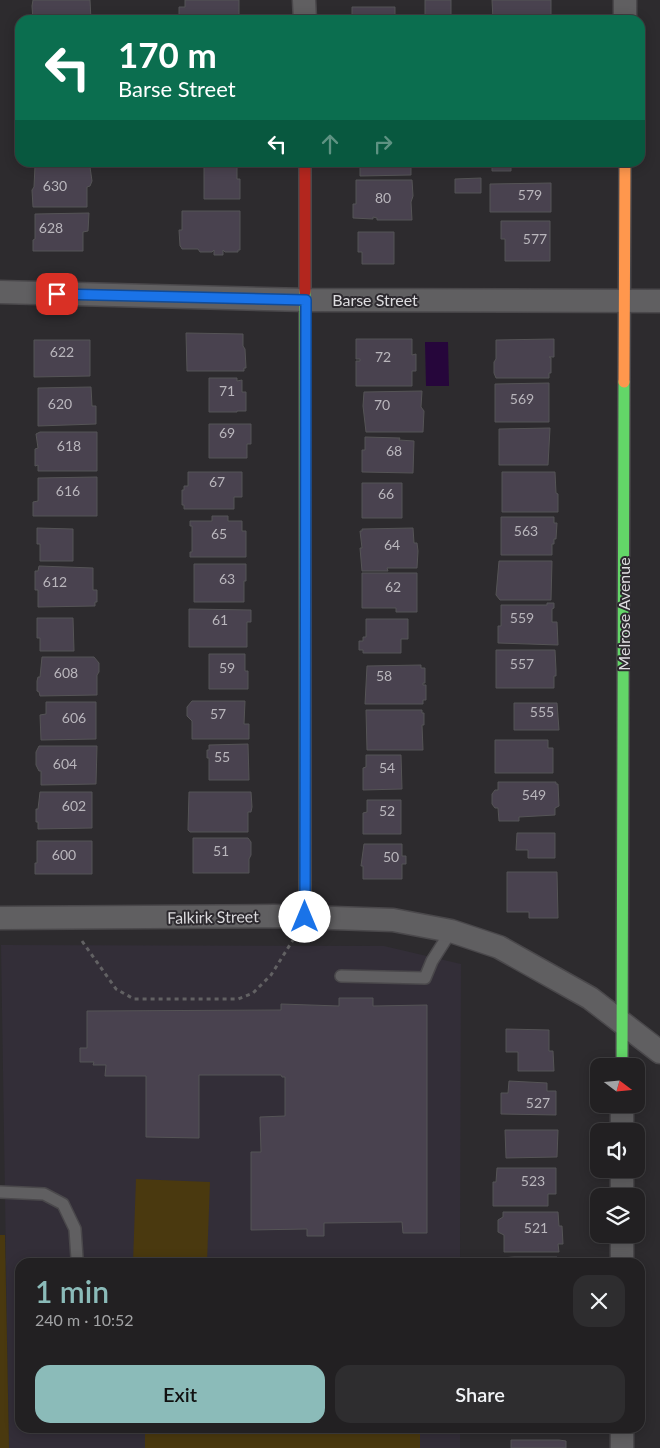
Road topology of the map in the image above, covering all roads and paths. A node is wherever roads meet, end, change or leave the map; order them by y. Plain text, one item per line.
1 (304, 0) edge
2 (624, 0) edge
3 (304, 15) edge
4 (625, 15) edge
5 (305, 167) edge
6 (625, 167) edge
7 (0, 292) edge
8 (306, 300) junction
9 (660, 301) edge
10 (625, 302) junction
11 (300, 917) junction
12 (0, 918) edge
13 (67, 918) junction
14 (451, 931) junction
15 (341, 976) dead end
16 (623, 1024) junction
17 (660, 1052) edge
18 (622, 1058) edge
19 (0, 1192) edge
20 (622, 1243) edge
21 (77, 1258) dead end
22 (622, 1258) edge
23 (622, 1433) edge
24 (622, 1448) edge

1 - 3 street
2 - 4 street
5 - 8 street
6 - 10 street, Melrose Avenue
7 - 8 street, Barse Street
8 - 10 street, Barse Street
8 - 11 street
9 - 10 street, Barse Street
10 - 16 street, Melrose Avenue
11 - 13 street, Falkirk Street
11 - 13 path
11 - 14 street, Falkirk Street
12 - 13 street, Falkirk Street
14 - 15 lane
14 - 16 street, Falkirk Street
16 - 17 street, Falkirk Street
16 - 18 street, Melrose Avenue
19 - 21 lane
20 - 22 street
23 - 24 street

